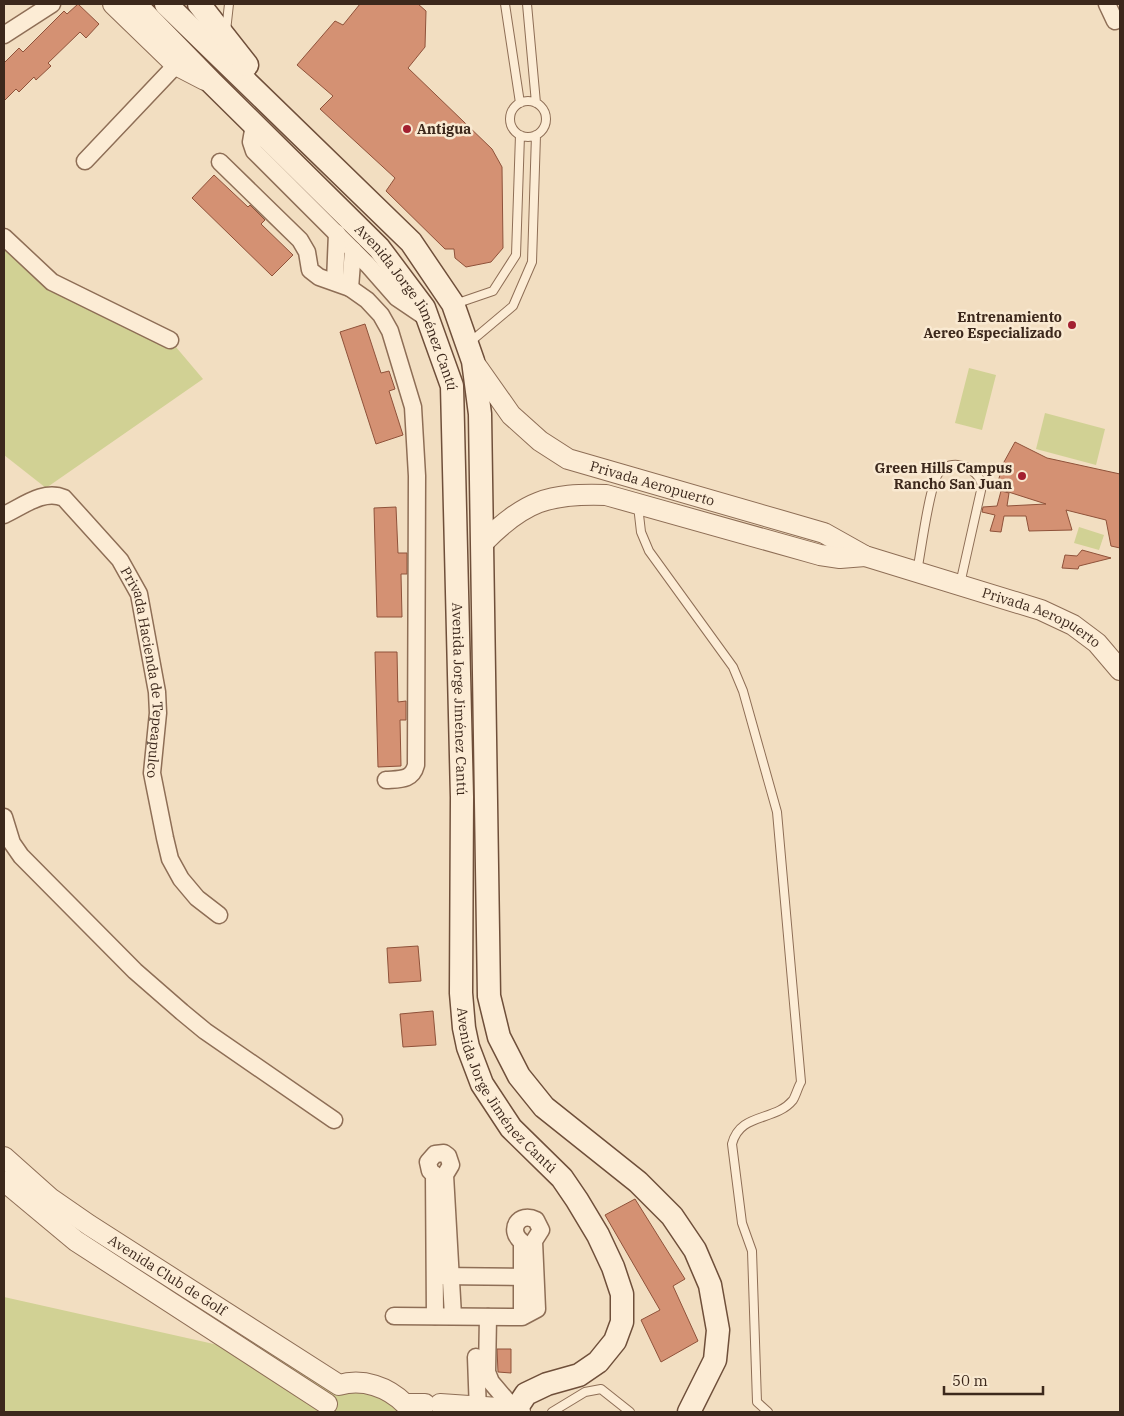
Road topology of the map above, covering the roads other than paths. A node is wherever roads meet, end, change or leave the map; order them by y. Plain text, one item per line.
1 (52, 4) edge
2 (113, 4) edge
3 (135, 4) edge
4 (166, 4) edge
5 (199, 4) edge
6 (229, 4) edge
7 (505, 4) edge
8 (527, 4) edge
9 (1106, 4) edge
10 (1115, 21) dead end
11 (4, 35) edge
12 (226, 38) junction
13 (176, 65) junction
14 (212, 83) junction
15 (520, 103) junction
16 (536, 103) junction
17 (254, 125) junction
18 (298, 130) junction
19 (520, 135) junction
20 (536, 135) junction
21 (85, 161) dead end
22 (220, 162) dead end
23 (337, 233) junction
24 (4, 236) edge
25 (353, 250) junction
26 (343, 285) junction
27 (453, 304) junction
28 (428, 320) junction
29 (170, 340) dead end
30 (470, 353) junction
31 (638, 504) junction
32 (4, 515) edge
33 (483, 543) junction
34 (865, 556) junction
35 (917, 572) junction
36 (960, 584) junction
37 (1120, 670) edge
38 (386, 780) dead end
39 (4, 817) edge
40 (219, 916) dead end
41 (334, 1120) dead end
42 (4, 1157) edge
43 (4, 1181) edge
44 (441, 1229) dead end
45 (443, 1276) junction
46 (394, 1316) dead end
47 (435, 1316) junction
48 (453, 1316) junction
49 (482, 1317) junction
50 (482, 1372) junction
51 (339, 1385) junction
52 (424, 1407) edge
53 (328, 1408) edge
54 (478, 1410) edge
55 (516, 1411) edge
56 (691, 1411) edge
57 (552, 1412) edge
58 (630, 1412) edge
59 (768, 1412) edge

1 - 11 street
2 - 13 street
3 - 14 main road, Avenida Jorge Jiménez Cantú
4 - 18 main road, Avenida Jorge Jiménez Cantú
5 - 12 main road
6 - 12 lane
7 - 15 lane
8 - 16 lane
9 - 10 street
12 - 18 main road
13 - 14 street
13 - 21 street
14 - 17 main road, Avenida Jorge Jiménez Cantú
15 - 16 lane
15 - 19 lane
16 - 20 lane
17 - 23 street
17 - 28 main road, Avenida Jorge Jiménez Cantú
18 - 27 main road, Avenida Jorge Jiménez Cantú
19 - 20 lane
19 - 27 lane
20 - 30 lane
22 - 26 street
23 - 25 street
23 - 26 street
24 - 29 street
25 - 26 street
25 - 28 street
26 - 38 street
27 - 30 main road, Avenida Jorge Jiménez Cantú
28 - 55 main road, Avenida Jorge Jiménez Cantú
30 - 33 main road, Avenida Jorge Jiménez Cantú
30 - 34 street, Privada Aeropuerto
31 - 33 street, Privada Aeropuerto
31 - 34 street, Privada Aeropuerto
31 - 59 lane
32 - 40 street, Privada Hacienda de Tepeapulco
33 - 56 main road, Avenida Jorge Jiménez Cantú
34 - 35 street, Privada Aeropuerto
35 - 36 street, Privada Aeropuerto
35 - 36 lane
36 - 37 street, Privada Aeropuerto
39 - 41 street
42 - 51 street, Avenida Club de Golf
43 - 53 street, Avenida Club de Golf
44 - 45 street
45 - 47 street
45 - 48 street
45 - 49 street
46 - 47 street
47 - 48 street
48 - 49 street
49 - 50 street
50 - 54 street
50 - 55 street
51 - 52 street
51 - 53 street, Avenida Club de Golf
52 - 54 street
54 - 55 street
57 - 58 lane

